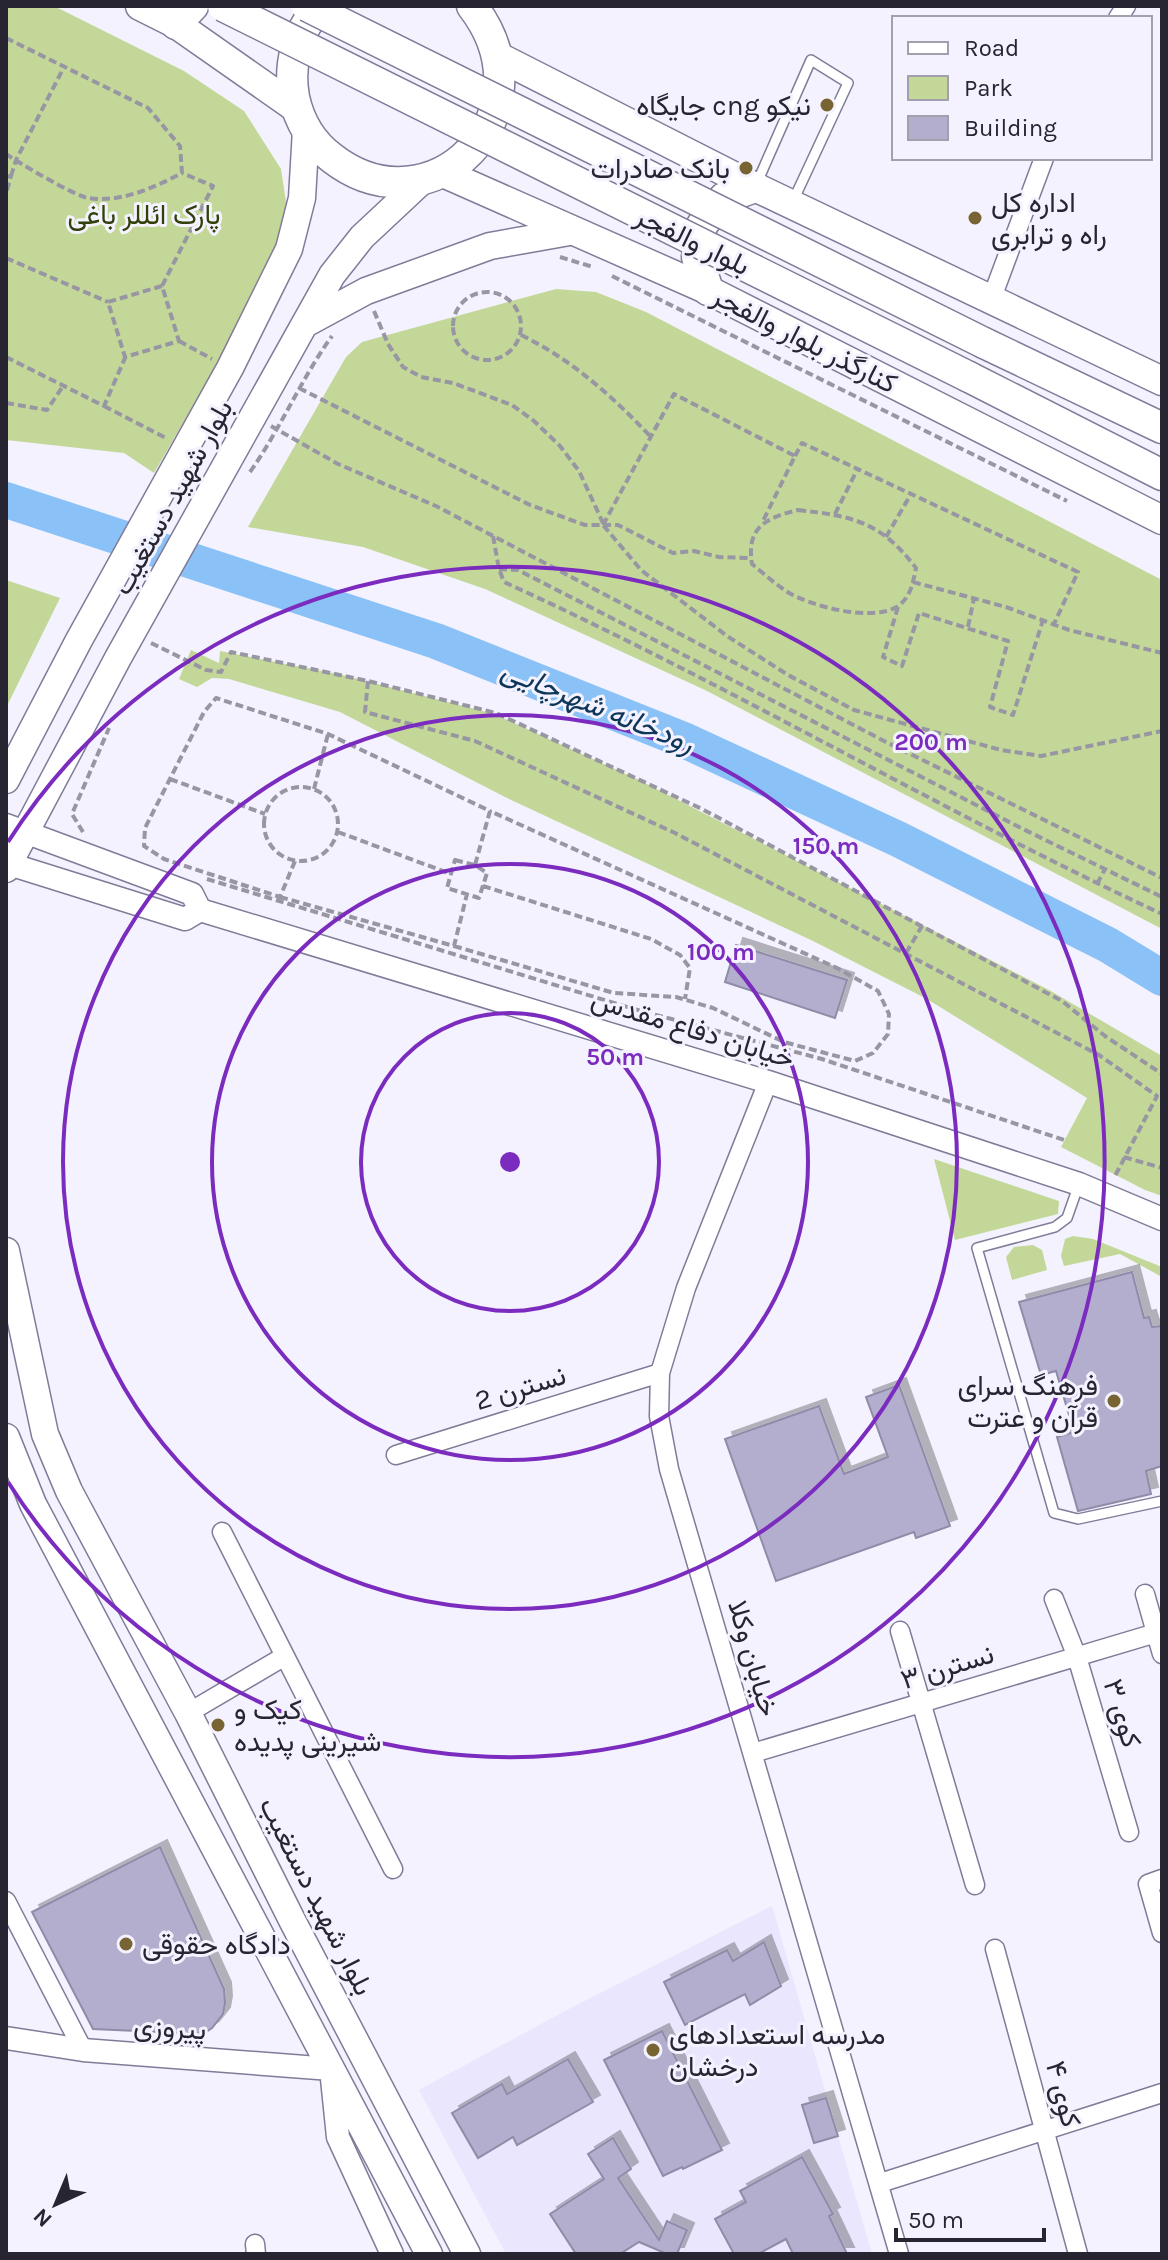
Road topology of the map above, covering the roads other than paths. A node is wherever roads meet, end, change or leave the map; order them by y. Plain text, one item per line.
1 (140, 6) edge
2 (223, 6) edge
3 (307, 6) edge
4 (320, 6) edge
5 (484, 12) edge
6 (185, 15) edge
7 (499, 57) junction
8 (301, 119) junction
9 (1043, 160) edge
10 (432, 176) junction
11 (755, 187) junction
12 (792, 204) junction
13 (575, 231) junction
14 (708, 290) junction
15 (991, 300) junction
16 (302, 325) junction
17 (1162, 381) edge
18 (1162, 428) edge
19 (1162, 475) edge
20 (1162, 520) edge
21 (6, 780) edge
22 (15, 829) edge
23 (7, 865) edge
24 (200, 910) junction
25 (768, 1082) junction
26 (1079, 1184) junction
27 (1162, 1219) edge
28 (6, 1251) edge
29 (660, 1373) junction
30 (6, 1437) edge
31 (396, 1455) dead end
32 (16, 1479) edge
33 (1162, 1501) edge
34 (222, 1532) dead end
35 (1145, 1594) dead end
36 (1054, 1599) dead end
37 (900, 1631) dead end
38 (1156, 1633) junction
39 (1162, 1654) edge
40 (285, 1656) junction
41 (1077, 1657) junction
42 (923, 1702) junction
43 (188, 1713) junction
44 (753, 1753) junction
45 (1129, 1832) dead end
46 (393, 1869) dead end
47 (1155, 1881) edge
48 (975, 1885) dead end
49 (6, 1901) edge
50 (1162, 1933) edge
51 (995, 1949) dead end
52 (6, 2038) edge
53 (83, 2050) junction
54 (331, 2069) junction
55 (1162, 2093) edge
56 (1045, 2131) junction
57 (880, 2183) junction
58 (392, 2254) edge
59 (429, 2254) edge
60 (467, 2254) edge
61 (899, 2254) edge
62 (1078, 2254) edge

1 - 6 main road
2 - 19 highway, بلوار والفجر, bridge
3 - 18 highway, بلوار والفجر, bridge
4 - 8 highway
5 - 7 highway
6 - 8 main road
7 - 10 highway
7 - 11 main road
8 - 10 highway
8 - 21 main road, بلوار شهید دستغیب
9 - 15 street
10 - 13 main road, کنارگذر بلوار والفجر
10 - 16 main road, بلوار شهید دستغیب
11 - 12 main road
11 - 12 lane
11 - 14 highway
12 - 15 main road
13 - 14 main road, کنارگذر بلوار والفجر
13 - 16 main road
14 - 20 main road, کنارگذر بلوار والفجر
15 - 17 main road
16 - 22 main road, بلوار شهید دستغیب
22 - 23 main road, بلوار شهید دستغیب
22 - 24 street, خیابان دفاع مقدس
23 - 24 street, خیابان دفاع مقدس
24 - 25 street, خیابان دفاع مقدس
25 - 26 street, خیابان دفاع مقدس
25 - 29 street, خیابان وکلا
26 - 27 street, خیابان دفاع مقدس
26 - 33 lane
28 - 43 main road, بلوار شهید دستغیب
29 - 31 street, نسترن 2
29 - 44 street, خیابان وکلا
30 - 32 main road
32 - 54 main road
34 - 40 street
35 - 38 street
36 - 41 street
37 - 42 street
38 - 39 street
38 - 41 street, نسترن ۳
40 - 43 street
40 - 46 street
41 - 42 street, نسترن ۳
41 - 45 street, کوی ۳
42 - 44 street, نسترن ۳
42 - 48 street
43 - 60 main road, بلوار شهید دستغیب
44 - 57 street, خیابان وکلا
47 - 50 street
49 - 53 street
51 - 56 street, کوی ۴
52 - 53 street, پیروزی
53 - 54 street, پیروزی
54 - 58 street
54 - 59 main road
55 - 56 street
56 - 57 street
56 - 62 street, کوی ۴
57 - 61 street, خیابان وکلا

